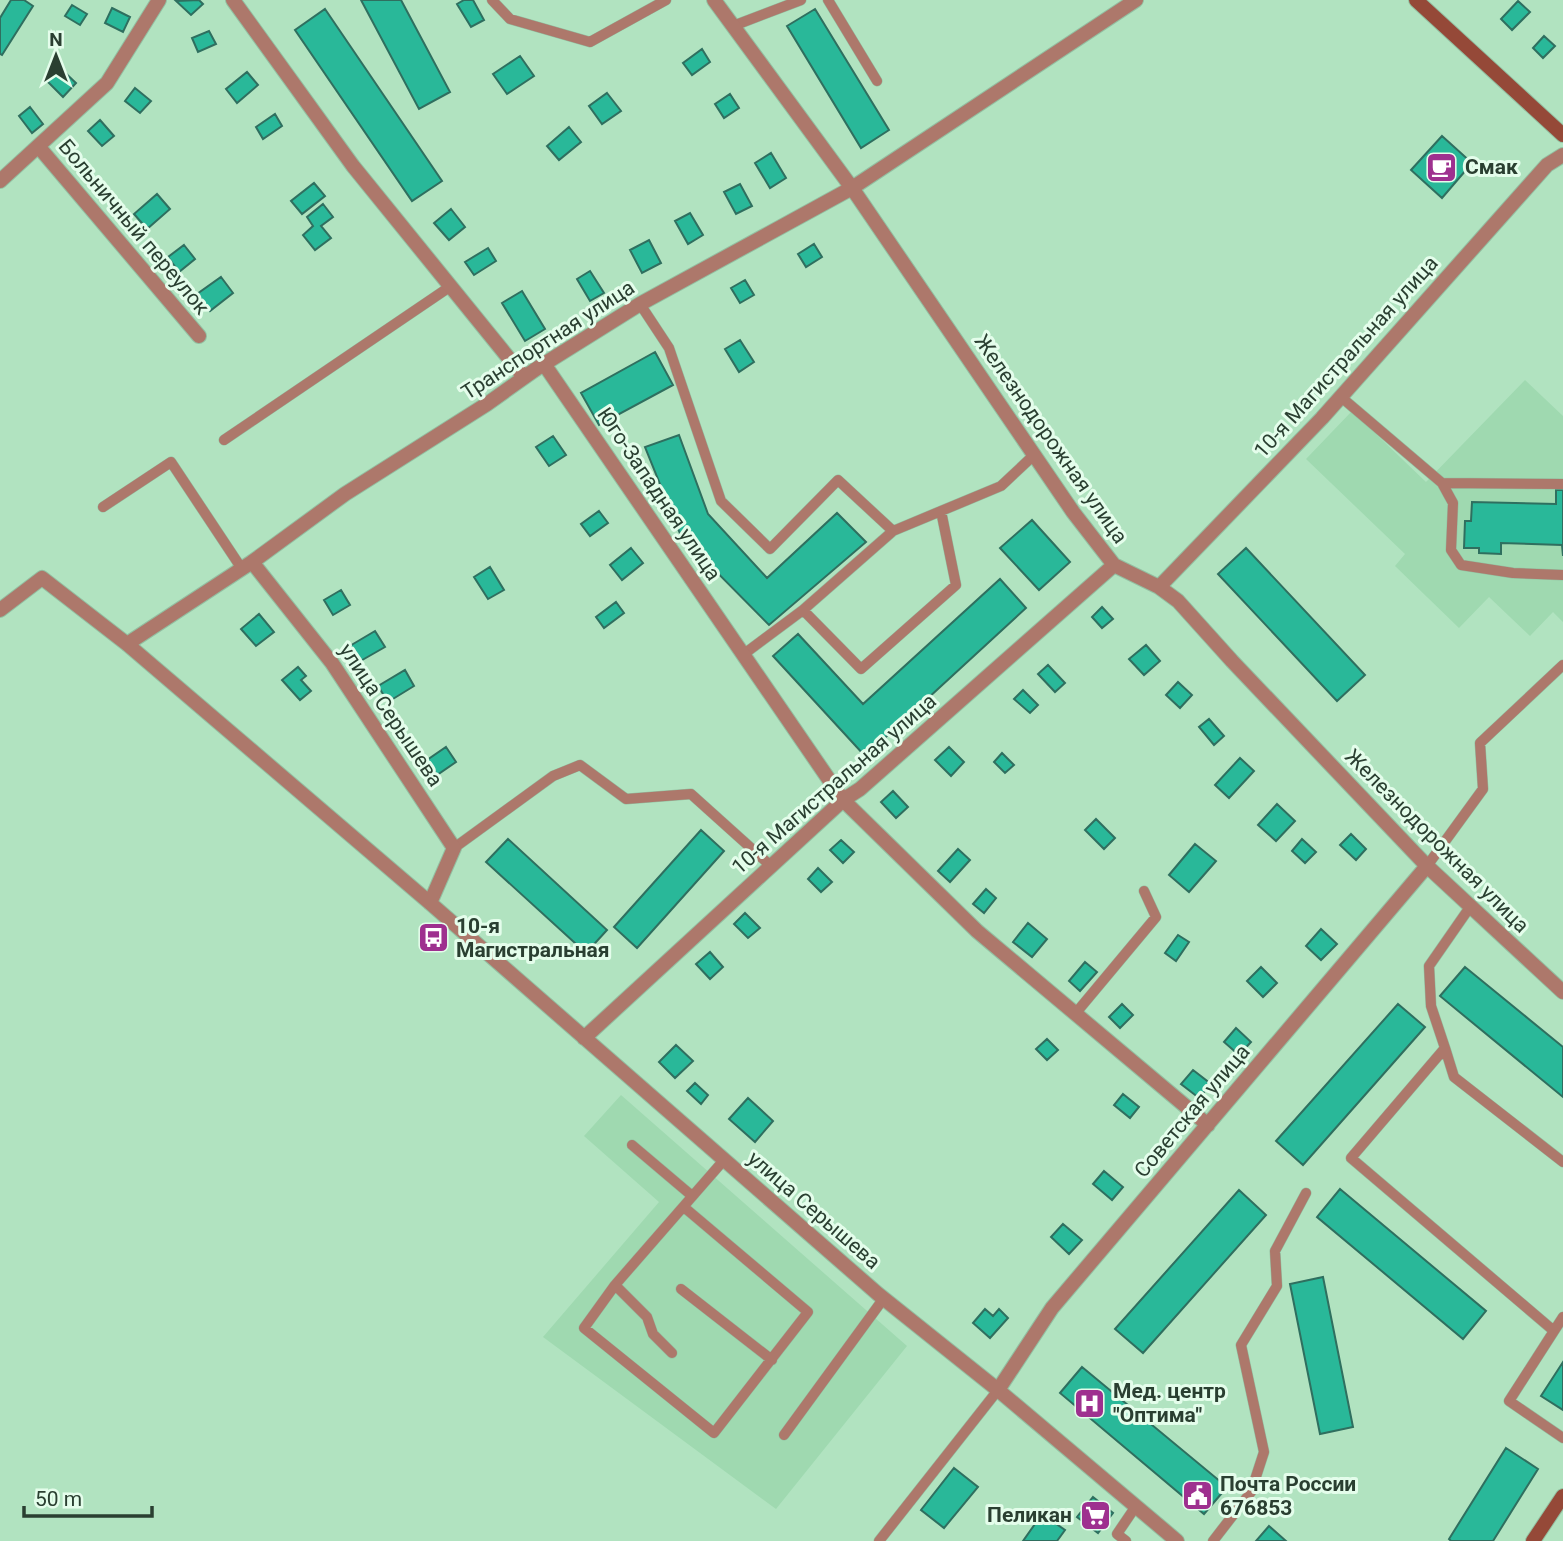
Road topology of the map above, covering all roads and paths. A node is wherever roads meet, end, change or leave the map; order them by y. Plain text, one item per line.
1 (159, 0) edge
2 (233, 0) edge
3 (492, 0) edge
4 (666, 0) edge
5 (715, 0) edge
6 (801, 0) edge
7 (828, 0) edge
8 (1136, 0) edge
9 (1416, 0) edge
10 (733, 26) junction
11 (877, 80) dead end
12 (1563, 135) edge
13 (38, 146) junction
14 (1563, 155) edge
15 (0, 181) edge
16 (852, 188) junction
17 (451, 285) junction
18 (640, 304) junction
19 (199, 335) dead end
20 (544, 364) junction
21 (524, 377) junction
22 (1341, 397) junction
23 (224, 440) dead end
24 (1034, 455) junction
25 (1442, 482) junction
26 (1563, 484) edge
27 (103, 507) dead end
28 (940, 511) junction
29 (893, 531) junction
30 (1114, 565) junction
31 (247, 566) junction
32 (1563, 575) edge
33 (1158, 587) junction
34 (0, 610) edge
35 (803, 610) junction
36 (127, 645) junction
37 (744, 654) junction
38 (1563, 665) edge
39 (843, 800) junction
40 (454, 848) junction
41 (771, 866) junction
42 (1427, 866) junction
43 (1144, 891) dead end
44 (430, 903) junction
45 (1470, 907) junction
46 (1563, 992) edge
47 (1075, 1014) junction
48 (584, 1038) junction
49 (1445, 1048) junction
50 (1208, 1125) junction
51 (632, 1145) dead end
52 (724, 1160) junction
53 (1563, 1162) edge
54 (1306, 1193) dead end
55 (691, 1195) junction
56 (685, 1208) junction
57 (615, 1285) junction
58 (681, 1289) dead end
59 (884, 1298) junction
60 (1563, 1317) edge
61 (1554, 1331) junction
62 (672, 1353) dead end
63 (772, 1360) junction
64 (998, 1390) junction
65 (784, 1435) dead end
66 (1563, 1438) edge
67 (1563, 1496) edge
68 (1136, 1506) junction
69 (879, 1541) edge
70 (1126, 1541) edge
71 (1177, 1541) edge
72 (1213, 1541) edge
73 (1533, 1541) edge

1 - 13 street, Больничный переулок
2 - 17 street
3 - 4 lane
5 - 10 street, Железнодорожная улица
6 - 10 lane
7 - 11 lane
8 - 16 street, Транспортная улица
9 - 12 street
10 - 16 street, Железнодорожная улица
13 - 15 street, Больничный переулок
13 - 19 street, Больничный переулок
14 - 22 street, 10-я Магистральная улица
16 - 18 street, Транспортная улица
16 - 24 street, Железнодорожная улица
17 - 21 street
17 - 23 lane
18 - 20 street, Транспортная улица
18 - 29 lane
20 - 21 street, Транспортная улица
20 - 37 street, Юго-Западная улица
21 - 31 street, Транспортная улица
22 - 25 lane
22 - 33 street, 10-я Магистральная улица
24 - 28 lane
24 - 30 street, Железнодорожная улица
25 - 26 lane
25 - 32 lane
27 - 31 lane
28 - 29 lane
28 - 35 lane
29 - 35 lane
30 - 33 street, Железнодорожная улица
30 - 39 street, 10-я Магистральная улица
31 - 36 street, Транспортная улица
31 - 40 street, улица Серышева
33 - 42 street, Железнодорожная улица
34 - 36 street
35 - 37 lane
36 - 44 street, улица Серышева
37 - 39 street, Юго-Западная улица
38 - 42 lane
39 - 41 street, 10-я Магистральная улица
39 - 47 street, Юго-Западная улица
40 - 41 lane
40 - 44 street
41 - 48 street, 10-я Магистральная улица
42 - 45 street, Железнодорожная улица
42 - 50 street, Советская улица
43 - 47 lane
44 - 48 street, улица Серышева
45 - 46 street, Железнодорожная улица
45 - 49 lane
47 - 50 street, Юго-Западная улица
48 - 52 street, улица Серышева
49 - 53 lane
49 - 61 lane
50 - 64 street, Советская улица
51 - 55 lane
52 - 55 lane
52 - 59 street, улица Серышева
54 - 72 lane
55 - 56 lane
56 - 57 lane
56 - 63 lane
57 - 62 lane
57 - 63 lane
58 - 63 lane
59 - 64 street, улица Серышева
59 - 65 lane
60 - 61 lane
61 - 66 lane
64 - 68 street, улица Серышева
64 - 69 lane
67 - 73 street
68 - 70 lane
68 - 71 street, улица Серышева

